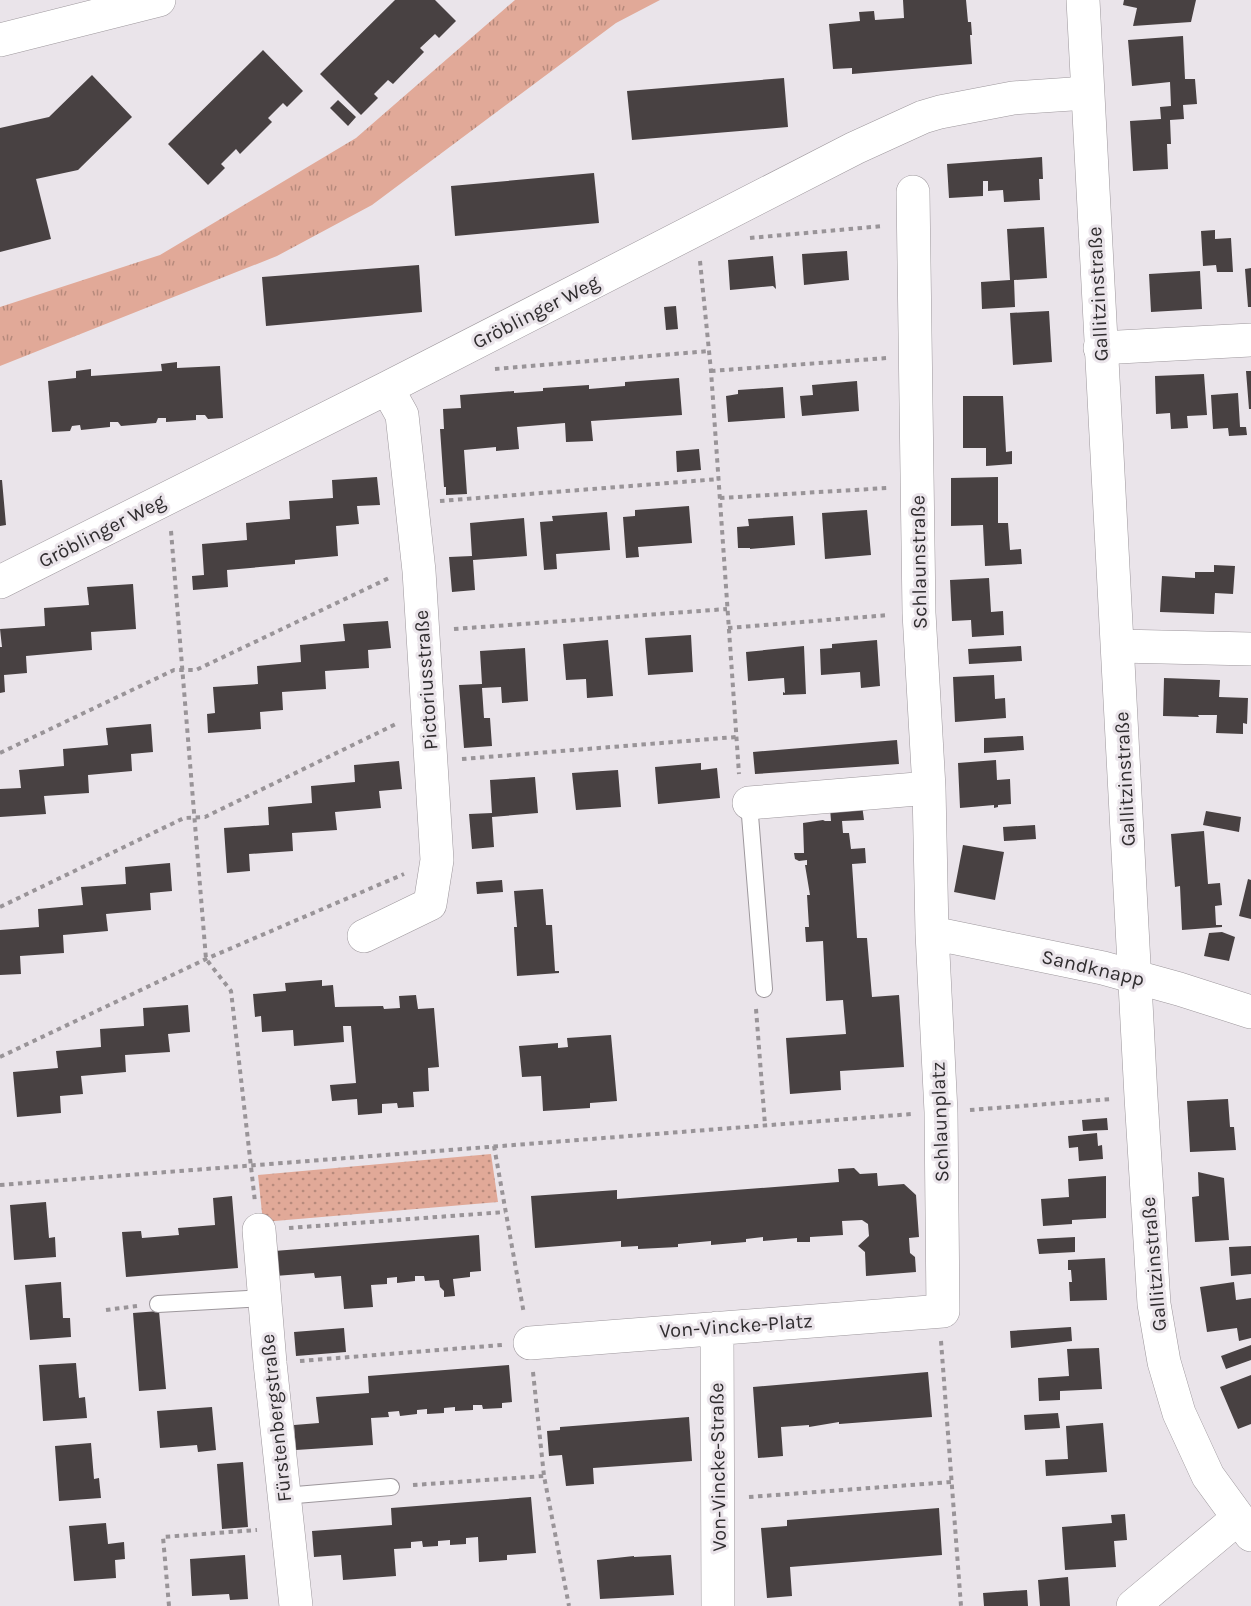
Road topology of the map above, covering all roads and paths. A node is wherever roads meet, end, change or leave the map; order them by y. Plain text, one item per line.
1 (159, 0) edge
2 (1083, 0) edge
3 (0, 40) edge
4 (1087, 93) junction
5 (914, 207) joint
6 (694, 232) junction
7 (744, 238) dead end
8 (1251, 340) edge
9 (1100, 348) junction
10 (709, 351) junction
11 (914, 356) junction
12 (489, 370) dead end
13 (711, 371) junction
14 (387, 388) junction
15 (719, 479) junction
16 (918, 487) junction
17 (168, 498) junction
18 (720, 498) junction
19 (413, 503) junction
20 (418, 571) junction
21 (0, 582) edge
22 (727, 609) junction
23 (919, 613) junction
24 (728, 628) junction
25 (423, 631) junction
26 (1118, 646) junction
27 (1251, 649) edge
28 (184, 671) junction
29 (429, 712) junction
30 (736, 737) junction
31 (0, 753) edge
32 (431, 761) junction
33 (929, 788) junction
34 (749, 803) junction
35 (196, 818) junction
36 (437, 860) junction
37 (0, 907) edge
38 (932, 933) junction
39 (364, 936) dead end
40 (206, 959) junction
41 (1136, 977) junction
42 (764, 988) joint
43 (1251, 1012) edge
44 (0, 1057) edge
45 (1141, 1097) junction
46 (941, 1112) junction
47 (765, 1125) junction
48 (250, 1165) junction
49 (0, 1185) edge
50 (505, 1212) dead end
51 (259, 1230) junction
52 (265, 1298) junction
53 (158, 1304) joint
54 (106, 1310) dead end
55 (943, 1311) junction
56 (717, 1328) junction
57 (530, 1343) joint
58 (270, 1364) junction
59 (544, 1476) dead end
60 (951, 1482) junction
61 (391, 1487) joint
62 (284, 1496) junction
63 (719, 1500) junction
64 (1244, 1527) edge
65 (287, 1528) junction
66 (169, 1606) edge
67 (296, 1606) edge
68 (718, 1606) edge
69 (961, 1606) edge
70 (1133, 1606) edge

1 - 3 street
2 - 4 street, Gallitzinstraße
4 - 6 street, Gröblinger Weg
4 - 9 street, Gallitzinstraße
5 - 7 path
5 - 11 street, Schlaunstraße
6 - 10 path
6 - 14 street, Gröblinger Weg
8 - 9 street
9 - 26 street, Gallitzinstraße
10 - 12 path
10 - 13 path
11 - 13 path
11 - 16 street, Schlaunstraße
13 - 15 path
14 - 17 street, Gröblinger Weg
14 - 19 street, Pictoriusstraße
15 - 18 path
15 - 19 path
16 - 18 path
16 - 23 street, Schlaunstraße
17 - 21 street, Gröblinger Weg
17 - 28 path
18 - 22 path
19 - 20 street, Pictoriusstraße
20 - 25 street, Pictoriusstraße
20 - 28 path
22 - 24 path
22 - 25 path
23 - 24 path
23 - 33 street, Schlaunstraße
24 - 30 path
25 - 29 street, Pictoriusstraße
26 - 27 street
26 - 41 street, Gallitzinstraße
28 - 31 path
28 - 35 path
29 - 32 street, Pictoriusstraße
29 - 35 path
30 - 32 path
30 - 34 path
32 - 36 street, Pictoriusstraße
33 - 34 street
33 - 38 street, Schlaunstraße
34 - 42 lane
35 - 37 path
35 - 40 path
36 - 39 street, Pictoriusstraße
36 - 40 path
38 - 41 street, Sandknapp
38 - 46 street, Schlaunplatz
40 - 44 path
40 - 48 path
41 - 43 street, Sandknapp
41 - 45 street, Gallitzinstraße
42 - 47 path
45 - 46 path
45 - 64 street, Gallitzinstraße
46 - 47 path
46 - 55 street, Schlaunplatz
47 - 48 path
48 - 49 path
48 - 51 path
50 - 51 path
51 - 52 street, Fürstenbergstraße
52 - 53 lane
52 - 58 street, Fürstenbergstraße
53 - 54 path
55 - 56 street, Von-Vincke-Platz
55 - 60 path
56 - 57 street, Von-Vincke-Platz
56 - 63 street, Von-Vincke-Straße
57 - 58 path
58 - 62 street, Fürstenbergstraße
59 - 61 path
60 - 63 path
60 - 69 path
61 - 62 lane
62 - 65 street, Fürstenbergstraße
63 - 68 street, Von-Vincke-Straße
64 - 70 street
65 - 66 path
65 - 67 street, Fürstenbergstraße

